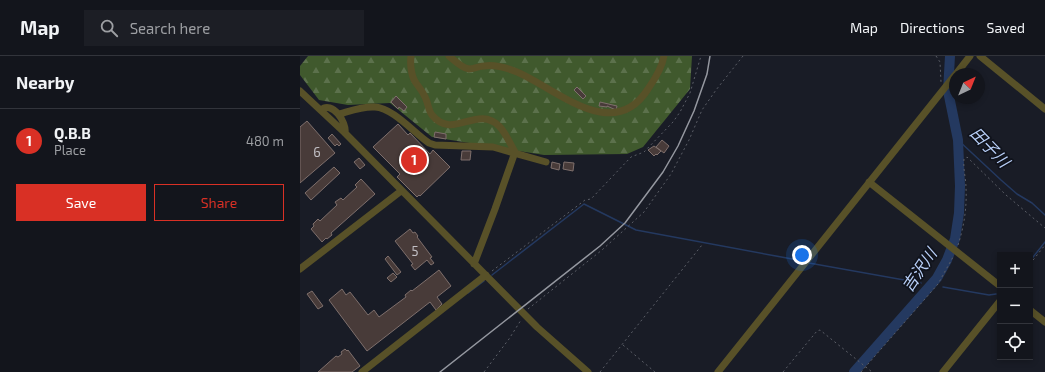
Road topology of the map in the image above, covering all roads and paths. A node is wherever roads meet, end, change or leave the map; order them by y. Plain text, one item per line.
1 (411, 56) edge
2 (449, 56) edge
3 (664, 56) edge
4 (701, 56) edge
5 (743, 56) edge
6 (936, 56) edge
7 (970, 56) edge
8 (980, 56) edge
9 (960, 68) edge
10 (949, 81) edge
11 (943, 89) junction
12 (300, 90) edge
13 (1045, 109) edge
14 (321, 110) junction
15 (339, 114) junction
16 (345, 133) junction
17 (515, 152) junction
18 (546, 162) dead end
19 (870, 182) junction
20 (401, 191) junction
21 (702, 245) dead end
22 (1045, 246) edge
23 (1033, 260) edge
24 (474, 264) junction
25 (300, 269) edge
26 (486, 275) junction
27 (997, 284) edge
28 (997, 305) edge
29 (1033, 312) edge
30 (525, 315) junction
31 (1045, 322) edge
32 (622, 345) junction
33 (362, 372) edge
34 (484, 372) edge
35 (588, 372) edge
36 (600, 372) edge
37 (655, 372) edge
38 (718, 372) edge
39 (783, 372) edge
40 (872, 372) edge
41 (943, 372) edge

1 - 17 street
2 - 3 street
4 - 26 path
5 - 30 path
6 - 11 path
7 - 9 street
8 - 13 street
10 - 11 street
11 - 19 street
12 - 14 street
14 - 15 street
14 - 16 street
15 - 16 street
15 - 17 street
16 - 20 street
17 - 18 street
17 - 24 street
19 - 27 street
19 - 38 street
20 - 24 street
20 - 25 street
21 - 32 path
22 - 23 path
24 - 26 street
26 - 30 street
26 - 33 street
28 - 41 street
29 - 31 street
30 - 34 path
30 - 35 street
32 - 36 path
32 - 37 path
39 - 40 path

